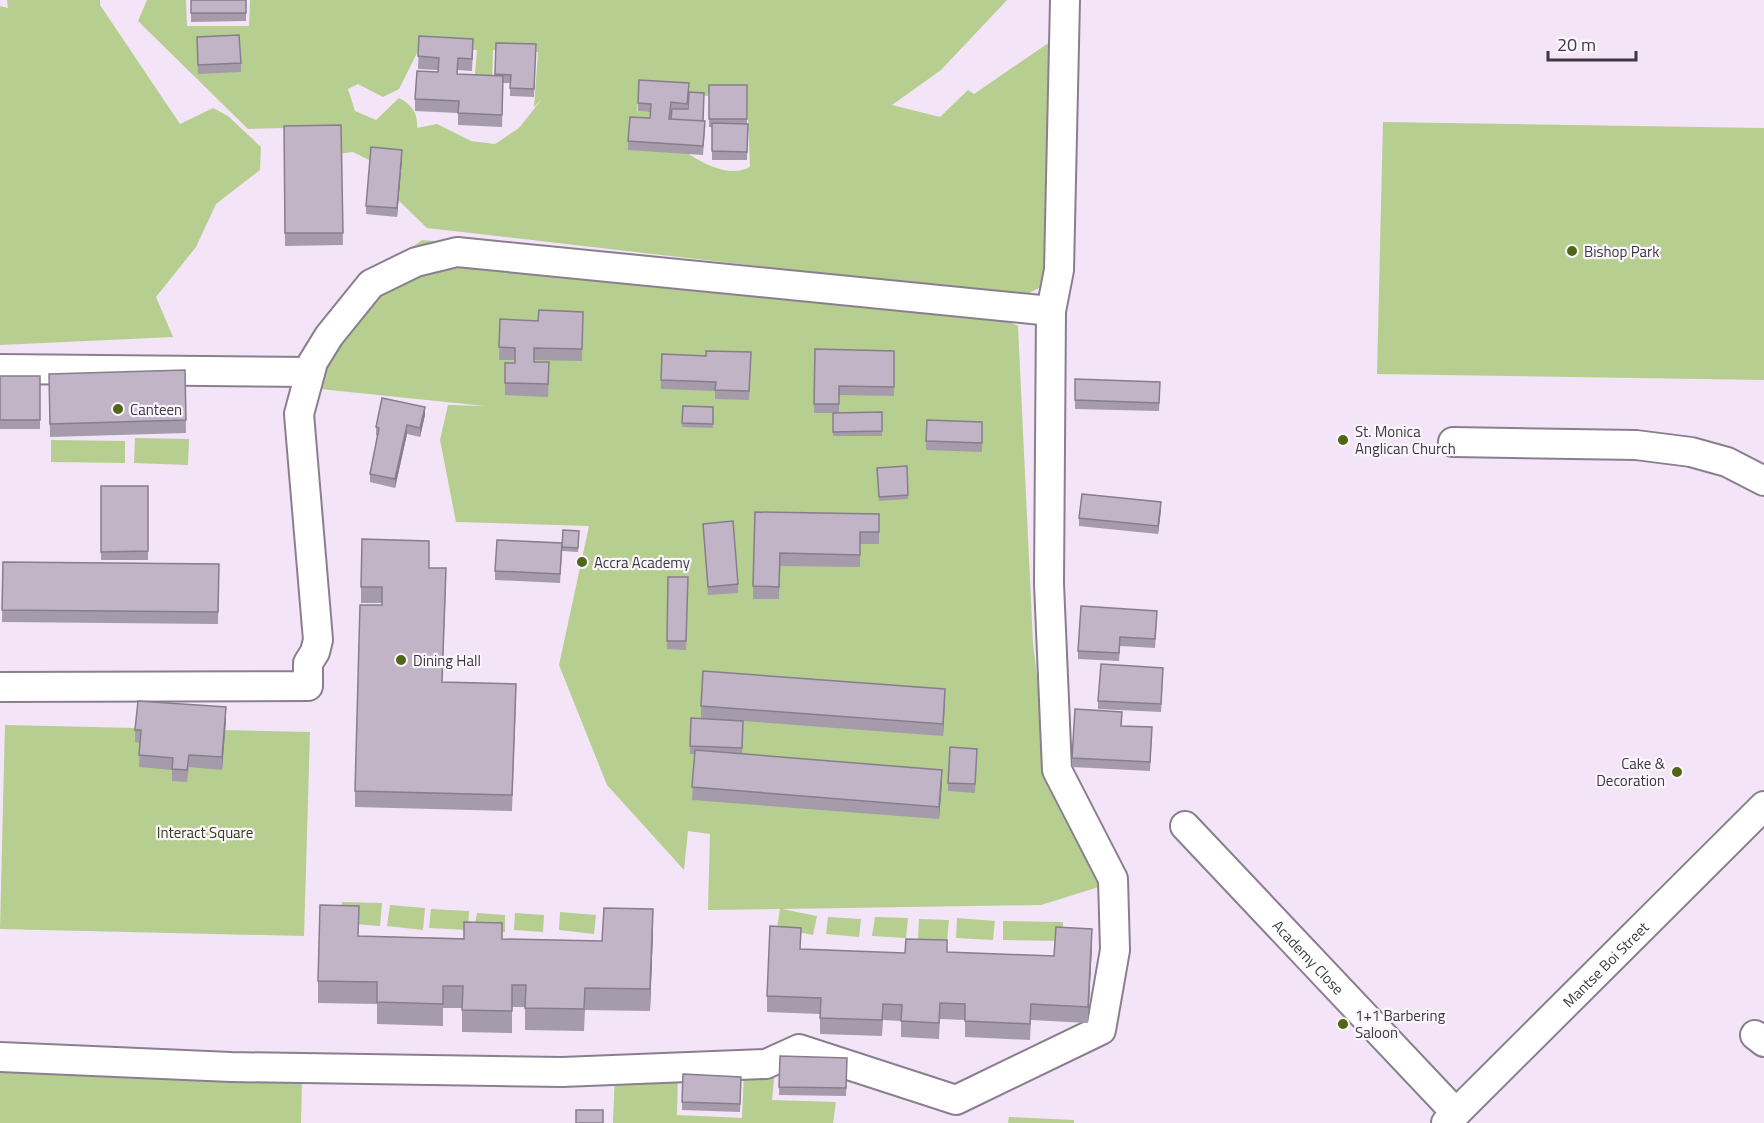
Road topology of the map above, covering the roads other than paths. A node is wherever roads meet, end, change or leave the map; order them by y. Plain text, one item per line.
1 (1065, 0) edge
2 (1051, 311) junction
3 (0, 369) edge
4 (310, 372) junction
5 (1454, 442) dead end
6 (1764, 481) edge
7 (0, 687) edge
8 (1764, 806) edge
9 (1185, 826) dead end
10 (0, 1057) edge
11 (1451, 1118) edge

1 - 2 street
2 - 4 street
2 - 10 street
3 - 4 street
4 - 7 street
5 - 6 street
8 - 11 street, Mantse Boi Street
9 - 11 street, Academy Close

